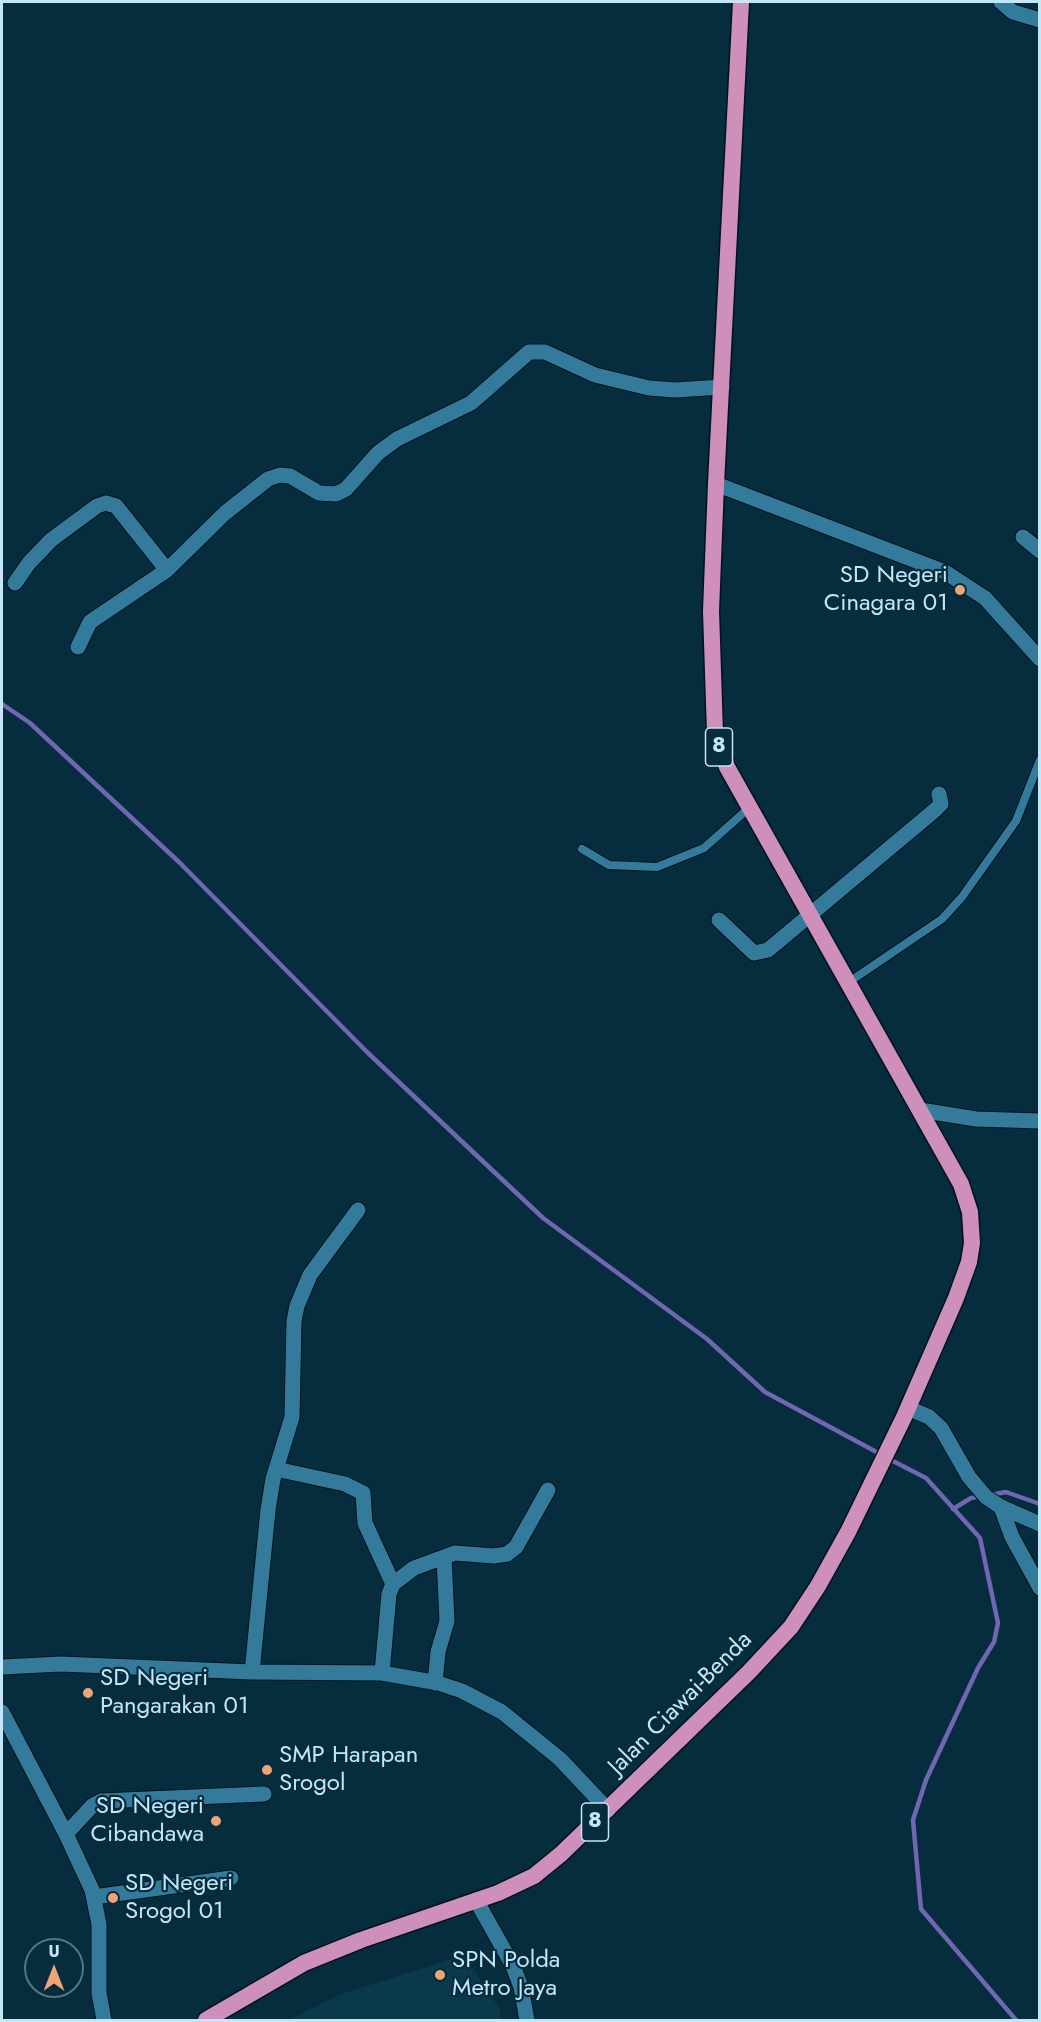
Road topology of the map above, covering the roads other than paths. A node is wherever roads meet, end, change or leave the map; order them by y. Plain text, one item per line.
1 (741, 2) edge
2 (1001, 2) edge
3 (1040, 20) edge
4 (722, 387) junction
5 (716, 484) junction
6 (1023, 537) dead end
7 (1040, 551) edge
8 (167, 570) junction
9 (15, 583) dead end
10 (78, 647) dead end
11 (1038, 652) edge
12 (1040, 760) edge
13 (939, 794) dead end
14 (750, 807) junction
15 (582, 849) dead end
16 (811, 914) junction
17 (719, 920) dead end
18 (849, 982) junction
19 (920, 1110) junction
20 (1040, 1120) edge
21 (358, 1210) dead end
22 (906, 1412) junction
23 (276, 1469) junction
24 (548, 1490) dead end
25 (1001, 1507) junction
26 (1040, 1524) edge
27 (444, 1557) junction
28 (393, 1584) junction
29 (1040, 1588) edge
30 (2, 1667) edge
31 (252, 1672) junction
32 (382, 1673) junction
33 (435, 1683) junction
34 (2, 1712) edge
35 (264, 1794) dead end
36 (608, 1810) junction
37 (66, 1834) junction
38 (231, 1878) dead end
39 (94, 1897) junction
40 (476, 1900) junction
41 (104, 2020) edge
42 (206, 2020) edge
43 (527, 2020) edge

1 - 4 highway, 8
2 - 3 street
4 - 5 highway, 8
4 - 8 street
5 - 11 street
5 - 14 highway, 8
6 - 7 street
8 - 9 street
8 - 10 street
12 - 18 lane
13 - 16 street
14 - 15 lane
14 - 16 highway, 8
16 - 17 street
16 - 18 highway, 8
18 - 19 highway, 8
19 - 20 street
19 - 22 highway, 8
21 - 23 street
22 - 25 street
22 - 36 highway, Jalan Ciawai-Benda / 8
23 - 28 street
23 - 31 street
24 - 27 street
25 - 26 street
25 - 29 street
27 - 28 street
27 - 33 street
28 - 32 street
30 - 31 street
31 - 32 street
32 - 33 street
33 - 36 street
34 - 37 street
35 - 37 street
36 - 40 highway, Jalan Ciawai-Benda / 8
37 - 39 street
38 - 39 street
39 - 41 street
40 - 42 highway, Jalan Ciawai-Benda / 8
40 - 43 street

